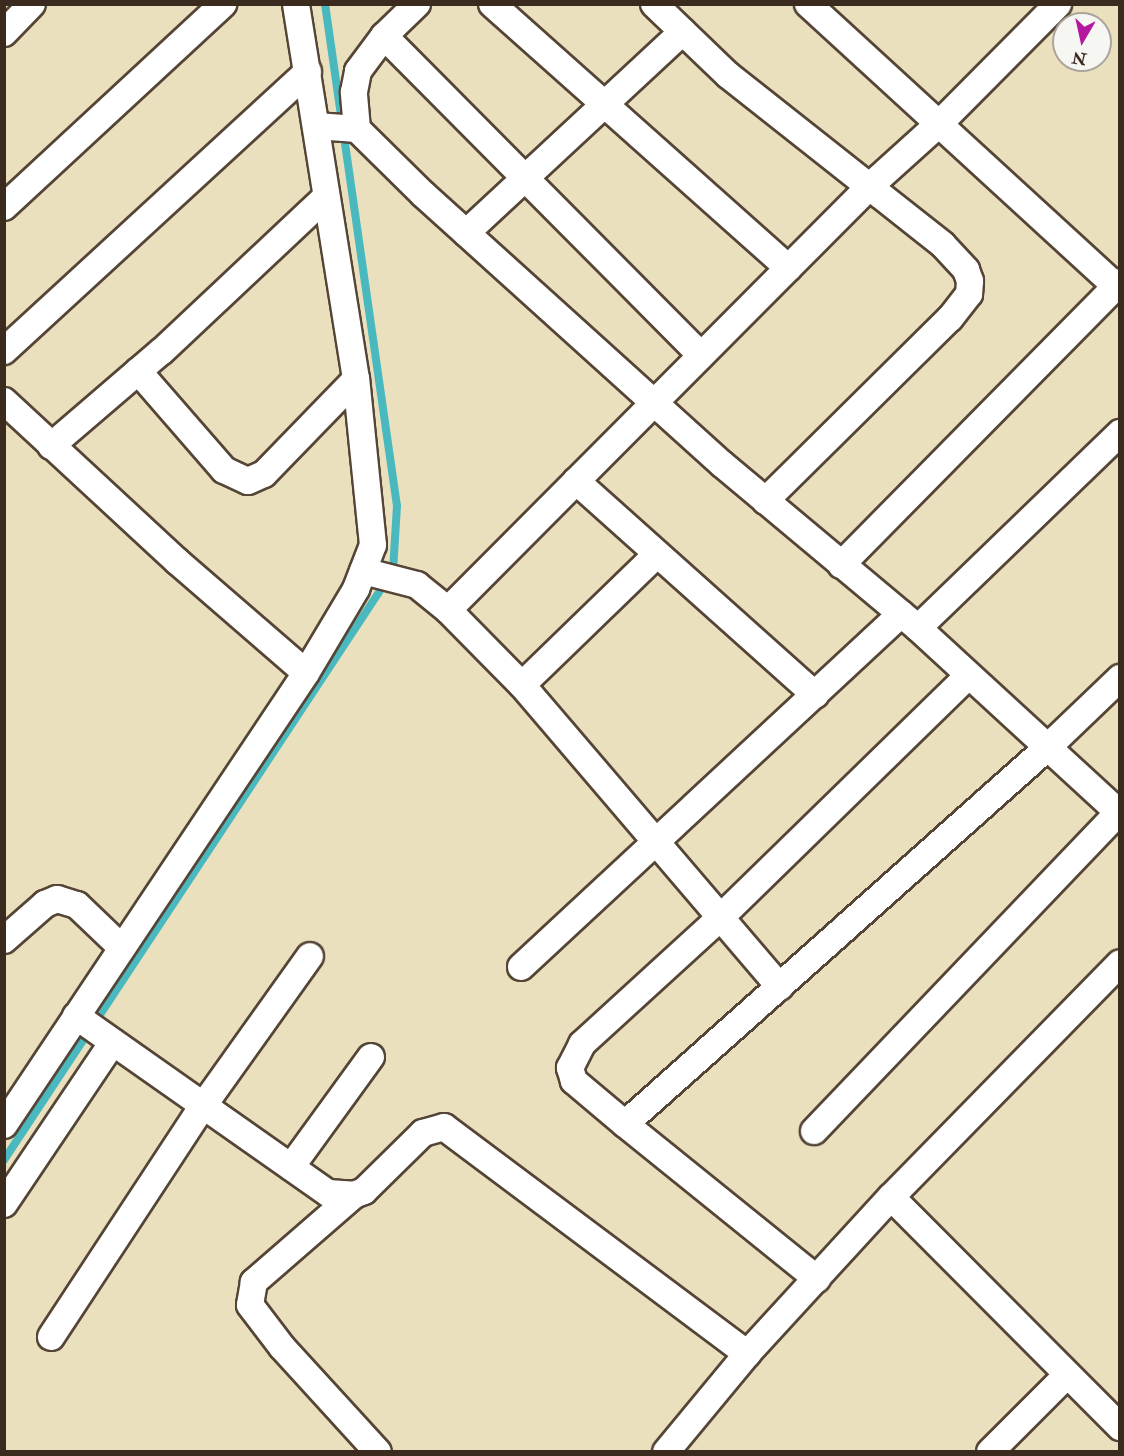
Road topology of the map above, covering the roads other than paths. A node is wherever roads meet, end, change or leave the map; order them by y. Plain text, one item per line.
1 (32, 4) edge
2 (223, 4) edge
3 (296, 4) edge
4 (417, 4) edge
5 (492, 4) edge
6 (654, 4) edge
7 (808, 4) edge
8 (1058, 4) edge
9 (683, 31) junction
10 (4, 33) edge
11 (384, 36) junction
12 (308, 71) junction
13 (604, 104) junction
14 (941, 122) junction
15 (337, 127) junction
16 (526, 177) junction
17 (869, 187) junction
18 (326, 197) junction
19 (4, 207) edge
20 (466, 232) junction
21 (788, 268) junction
22 (1118, 286) edge
23 (4, 351) edge
24 (701, 355) junction
25 (138, 371) junction
26 (356, 379) junction
27 (4, 401) edge
28 (654, 402) junction
29 (1119, 432) edge
30 (51, 446) junction
31 (576, 481) junction
32 (765, 501) junction
33 (657, 554) junction
34 (841, 565) junction
35 (370, 572) junction
36 (448, 610) junction
37 (909, 621) junction
38 (306, 673) junction
39 (968, 676) junction
40 (1119, 678) edge
41 (522, 685) junction
42 (815, 695) junction
43 (1048, 747) junction
44 (1119, 813) edge
45 (657, 846) junction
46 (722, 917) junction
47 (4, 940) edge
48 (122, 948) junction
49 (310, 956) dead end
50 (1119, 963) edge
51 (521, 967) dead end
52 (780, 987) junction
53 (95, 1029) junction
54 (371, 1057) dead end
55 (203, 1106) junction
56 (626, 1124) junction
57 (4, 1125) edge
58 (814, 1131) dead end
59 (291, 1167) junction
60 (354, 1195) junction
61 (891, 1197) junction
62 (4, 1204) edge
63 (817, 1279) junction
64 (51, 1337) dead end
65 (747, 1354) junction
66 (1067, 1375) junction
67 (1119, 1427) edge
68 (378, 1452) edge
69 (666, 1452) edge
70 (990, 1452) edge

1 - 10 street
2 - 19 street
3 - 12 street
4 - 11 street
5 - 13 street
6 - 9 street
7 - 14 street
8 - 14 street
9 - 13 street
9 - 17 street
11 - 15 street
11 - 16 street
12 - 15 street
12 - 23 street
13 - 16 street
13 - 21 street
14 - 17 street
14 - 22 street
15 - 18 street
15 - 20 street
16 - 20 street
16 - 24 street
17 - 21 street
17 - 32 street
18 - 25 street
18 - 26 street
20 - 28 street
21 - 24 street
22 - 34 street
24 - 28 street
25 - 26 street
25 - 30 street
26 - 35 street
27 - 30 street
28 - 31 street
28 - 32 street
29 - 37 street
30 - 38 street
31 - 33 street
31 - 36 street
32 - 34 street
33 - 41 street
33 - 42 street
34 - 37 street
35 - 36 street
35 - 38 street
36 - 41 street
37 - 39 street
37 - 42 street
38 - 48 street
39 - 43 street
39 - 46 street
40 - 43 street
41 - 45 street
42 - 45 street
43 - 44 street
43 - 52 street
44 - 58 street
45 - 46 street
45 - 51 street
46 - 52 street
46 - 56 street
47 - 48 street
48 - 53 street
49 - 55 street
50 - 61 street
52 - 56 street
53 - 55 street
53 - 57 street
53 - 62 street
54 - 59 street
55 - 59 street
55 - 64 street
56 - 63 street
59 - 60 street
60 - 65 street
60 - 68 street
61 - 63 street
61 - 66 street
63 - 65 street
65 - 69 street
66 - 67 street
66 - 70 street

